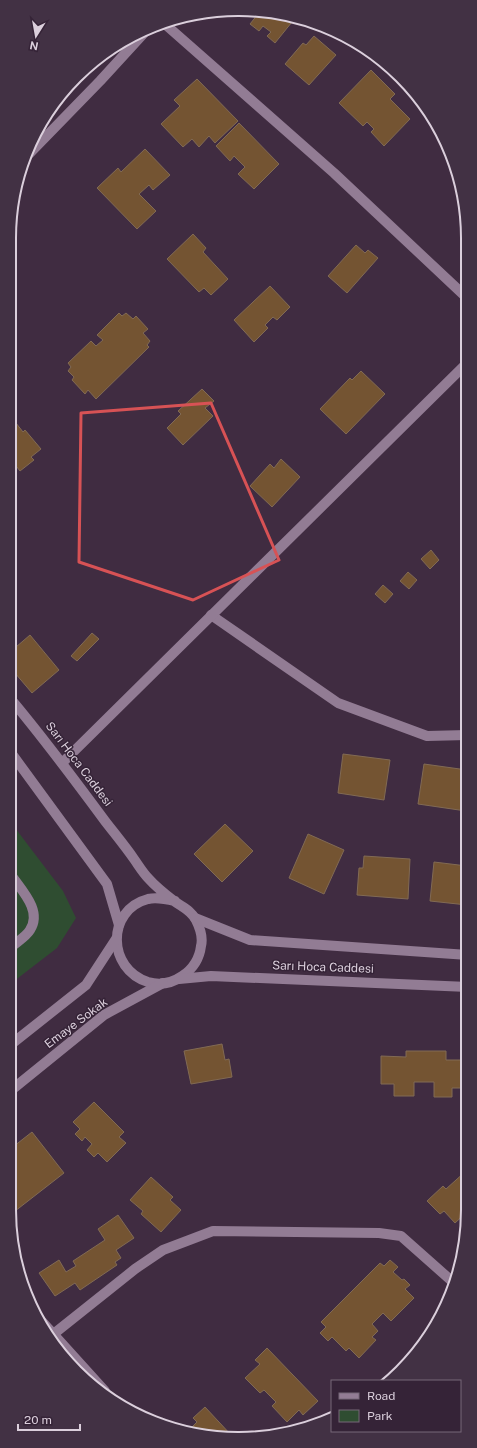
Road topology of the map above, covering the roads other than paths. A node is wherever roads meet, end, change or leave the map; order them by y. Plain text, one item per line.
1 (168, 28) edge
2 (137, 41) edge
3 (36, 147) edge
4 (461, 292) edge
5 (461, 369) edge
6 (212, 616) junction
7 (16, 705) edge
8 (461, 735) edge
9 (16, 760) edge
10 (62, 763) junction
11 (16, 882) edge
12 (175, 901) junction
13 (195, 918) junction
14 (119, 925) junction
15 (116, 938) junction
16 (16, 943) edge
17 (461, 955) edge
18 (177, 979) junction
19 (163, 983) junction
20 (461, 987) edge
21 (16, 1040) edge
22 (16, 1086) edge
23 (450, 1279) edge
24 (54, 1334) edge
25 (65, 1349) edge
26 (90, 1375) edge

1 - 4 street
2 - 3 street
5 - 6 street
6 - 8 street
6 - 10 street
7 - 10 street, Sarı Hoca Caddesi
9 - 14 street
10 - 12 street, Sarı Hoca Caddesi
11 - 16 street
12 - 13 street
12 - 14 street
13 - 17 street, Sarı Hoca Caddesi
13 - 18 street
14 - 15 street
15 - 19 street
15 - 21 street, Emaye Sokak
18 - 19 street
18 - 20 street, Sarı Hoca Caddesi
19 - 22 street, Emaye Sokak
23 - 24 street
25 - 26 street

